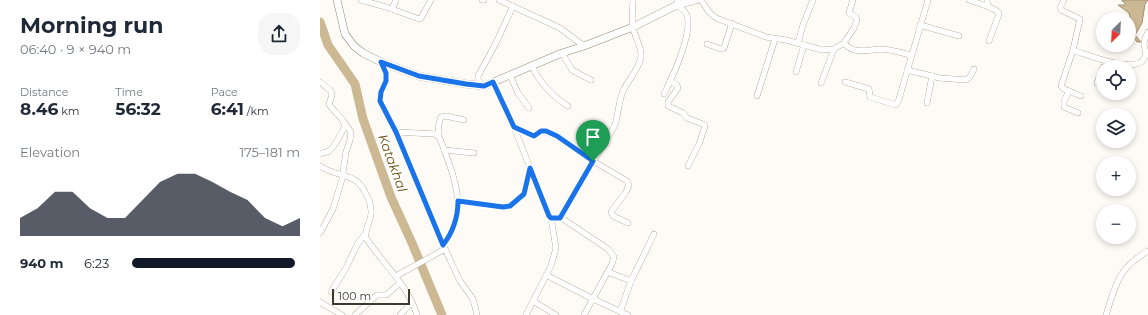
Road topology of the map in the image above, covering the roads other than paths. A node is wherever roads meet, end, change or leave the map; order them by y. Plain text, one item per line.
1 (337, 0) edge
2 (361, 0) edge
3 (396, 0) edge
4 (431, 0) edge
5 (499, 0) edge
6 (633, 0) edge
7 (696, 0) edge
8 (701, 0) edge
9 (813, 0) edge
10 (854, 0) edge
11 (928, 0) edge
12 (969, 0) edge
13 (987, 0) edge
14 (1064, 0) edge
15 (678, 2) edge
16 (513, 6) junction
17 (989, 7) junction
18 (392, 9) junction
19 (732, 23) junction
20 (920, 25) junction
21 (633, 27) junction
22 (1148, 32) edge
23 (959, 36) dead end
24 (775, 39) junction
25 (989, 41) dead end
26 (844, 43) junction
27 (707, 44) dead end
28 (801, 44) junction
29 (584, 46) junction
30 (834, 49) junction
31 (1073, 50) junction
32 (562, 53) junction
33 (911, 56) junction
34 (1096, 61) edge
35 (381, 62) junction
36 (1136, 64) edge
37 (532, 66) junction
38 (974, 69) dead end
39 (907, 70) junction
40 (796, 72) dead end
41 (510, 75) junction
42 (932, 76) junction
43 (591, 80) dead end
44 (670, 81) junction
45 (320, 82) edge
46 (493, 82) junction
47 (845, 82) dead end
48 (821, 83) dead end
49 (484, 86) junction
50 (1069, 91) junction
51 (664, 94) dead end
52 (757, 96) dead end
53 (1081, 96) dead end
54 (927, 103) dead end
55 (568, 106) dead end
56 (529, 108) dead end
57 (1078, 113) dead end
58 (464, 120) dead end
59 (344, 122) junction
60 (514, 127) junction
61 (396, 132) junction
62 (438, 135) junction
63 (444, 150) junction
64 (474, 153) dead end
65 (320, 154) edge
66 (593, 161) junction
67 (320, 166) edge
68 (688, 166) dead end
69 (530, 168) junction
70 (343, 176) junction
71 (458, 201) junction
72 (551, 218) junction
73 (560, 218) junction
74 (628, 223) dead end
75 (320, 233) edge
76 (365, 234) junction
77 (654, 234) dead end
78 (444, 247) junction
79 (1148, 251) edge
80 (608, 272) junction
81 (546, 275) junction
82 (396, 276) junction
83 (631, 281) junction
84 (400, 283) junction
85 (331, 292) dead end
86 (593, 299) junction
87 (533, 301) junction
88 (320, 302) edge
89 (412, 302) junction
90 (620, 312) junction
91 (342, 315) edge
92 (355, 315) edge
93 (400, 315) edge
94 (417, 315) edge
95 (477, 315) edge
96 (526, 315) edge
97 (556, 315) edge
98 (584, 315) edge
99 (628, 315) edge
100 (1106, 315) edge

1 - 35 street
2 - 18 street
3 - 18 street
4 - 18 street
5 - 16 street
6 - 21 street
7 - 15 street
8 - 19 street
9 - 28 street
10 - 26 street
11 - 20 street
12 - 17 street
13 - 17 street
14 - 31 street
15 - 21 street
15 - 44 street
16 - 29 street
16 - 49 street
17 - 25 street
19 - 24 street
19 - 27 street
20 - 23 street
20 - 33 street
21 - 29 street
21 - 66 street
22 - 36 street
24 - 28 street
24 - 52 street
26 - 30 street
26 - 33 street
28 - 30 street
28 - 40 street
29 - 32 street
30 - 48 street
31 - 34 street
31 - 50 street
32 - 37 street
32 - 43 street
33 - 39 street
35 - 49 street
35 - 61 street
37 - 41 street
37 - 55 street
38 - 42 street
39 - 42 street
39 - 47 street
41 - 46 street
41 - 56 street
42 - 54 street
44 - 51 street
44 - 68 street
45 - 59 street
46 - 49 street
46 - 60 street
50 - 53 street
50 - 57 street
58 - 62 street
59 - 65 street
59 - 70 street
60 - 66 street
60 - 69 street
61 - 62 street
61 - 78 street
62 - 63 street
63 - 64 street
63 - 71 street
66 - 73 street
66 - 74 street
67 - 70 street
69 - 71 street
69 - 72 street
70 - 75 street
70 - 76 street
71 - 78 street
72 - 73 street
72 - 81 street
73 - 80 street
76 - 82 street
76 - 85 street
77 - 83 street
78 - 82 street
78 - 95 street
79 - 100 street
80 - 83 street
80 - 86 street
81 - 86 street
81 - 87 street
82 - 84 street
83 - 90 street
84 - 89 street
84 - 92 street
86 - 90 street
86 - 98 street
87 - 96 street
87 - 97 street
88 - 91 street
89 - 93 street
89 - 94 street
90 - 99 street

